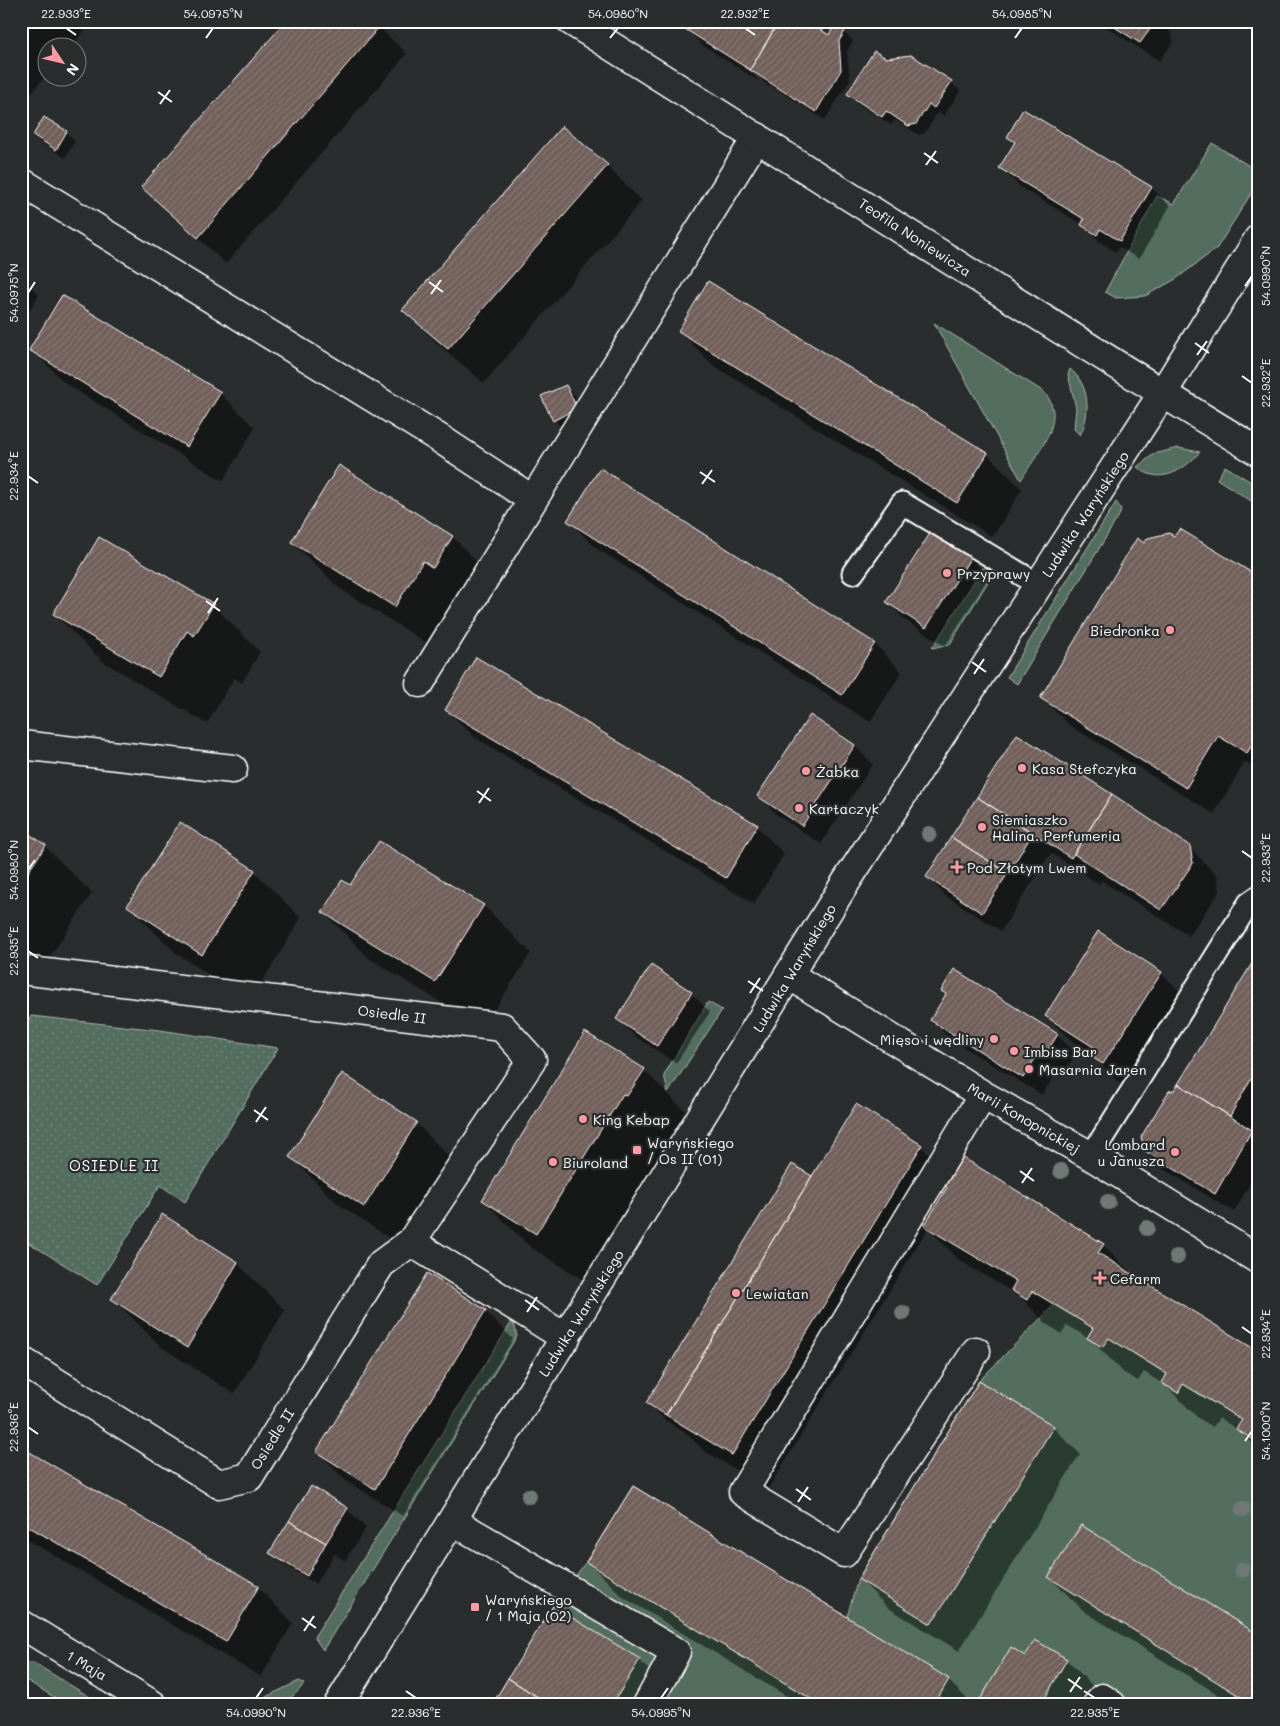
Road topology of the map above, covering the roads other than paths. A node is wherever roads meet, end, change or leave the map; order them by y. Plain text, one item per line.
1 (572, 21) edge
2 (757, 136) junction
3 (21, 182) edge
4 (1259, 238) edge
5 (1162, 394) junction
6 (1259, 452) edge
7 (534, 500) junction
8 (853, 573) dead end
9 (1039, 585) junction
10 (420, 684) dead end
11 (21, 745) edge
12 (233, 769) dead end
13 (1254, 899) edge
14 (21, 970) edge
15 (789, 975) junction
16 (983, 1095) junction
17 (1091, 1156) junction
18 (411, 1242) junction
19 (1259, 1260) edge
20 (566, 1338) junction
21 (976, 1351) dead end
22 (25, 1363) dead end
23 (453, 1521) junction
24 (22, 1626) edge
25 (153, 1705) edge
26 (338, 1705) edge
27 (647, 1705) edge
28 (1097, 1705) edge
29 (1112, 1705) edge

1 - 2 street, Teofila Noniewicza
2 - 5 street, Teofila Noniewicza
2 - 7 street
3 - 7 street
4 - 5 street, Ludwika Waryńskiego
5 - 6 street, Teofila Noniewicza
5 - 9 street, Ludwika Waryńskiego
7 - 10 street
8 - 9 lane
9 - 15 street, Ludwika Waryńskiego
11 - 12 street
13 - 17 lane
14 - 18 street, Osiedle II
15 - 16 street, Marii Konopnickiej
15 - 20 street, Ludwika Waryńskiego
16 - 17 street, Marii Konopnickiej
16 - 21 street
17 - 19 street, Marii Konopnickiej
18 - 20 street
18 - 22 street, Osiedle II
20 - 23 street, Ludwika Waryńskiego
23 - 26 street, Ludwika Waryńskiego
23 - 27 street
24 - 25 street, 1 Maja
28 - 29 street

